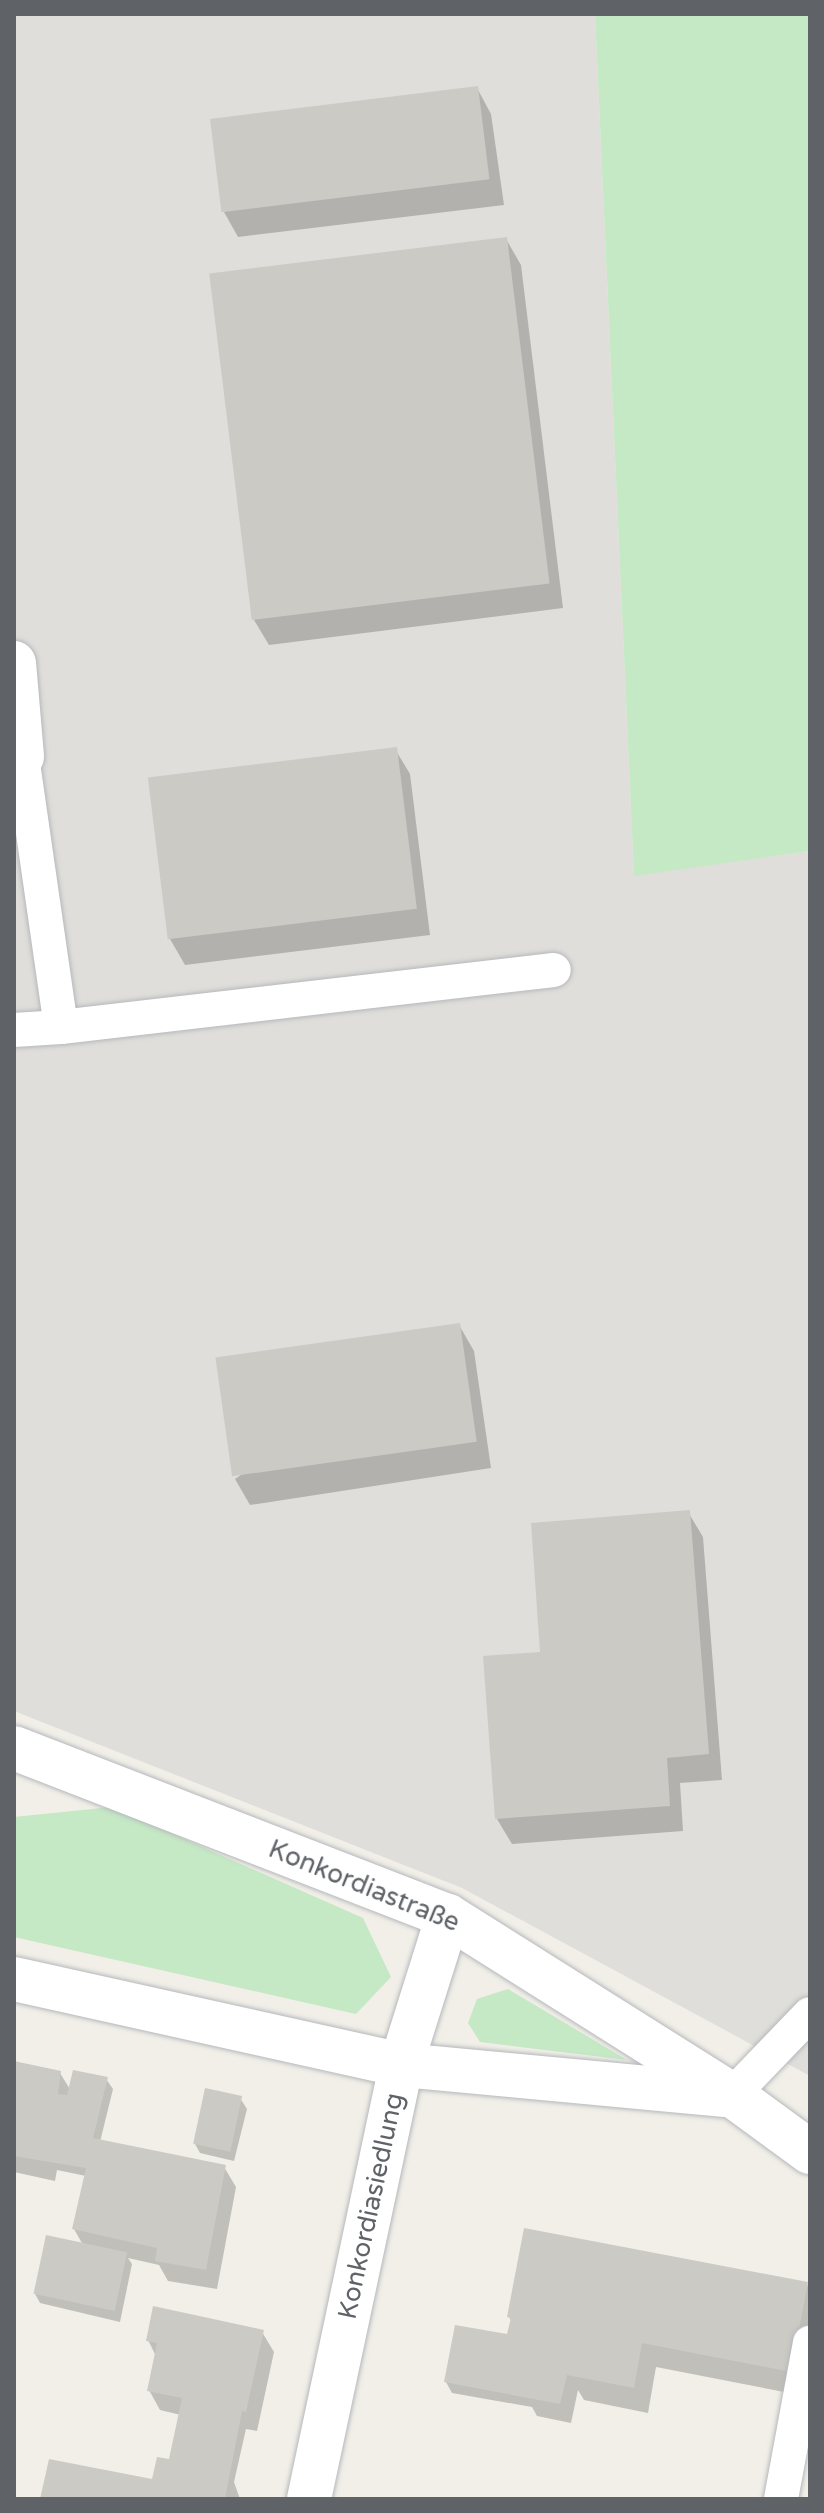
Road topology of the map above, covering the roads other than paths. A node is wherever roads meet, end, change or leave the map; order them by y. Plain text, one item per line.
1 (14, 663) edge
2 (18, 762) edge
3 (554, 970) dead end
4 (61, 1027) junction
5 (14, 1030) edge
6 (14, 1748) edge
7 (448, 1916) junction
8 (14, 1979) edge
9 (810, 2014) edge
10 (401, 2065) junction
11 (732, 2095) junction
12 (810, 2152) edge
13 (810, 2343) edge
14 (309, 2499) edge
15 (781, 2499) edge

1 - 2 street
2 - 4 lane
3 - 4 lane
4 - 5 lane
6 - 7 street, Konkordiastraße
7 - 10 street, Konkordiasiedlung
7 - 11 street, Konkordiastraße
8 - 10 street
9 - 11 lane
10 - 11 street
10 - 14 street, Konkordiasiedlung
11 - 12 street, Konkordiastraße
13 - 15 lane

